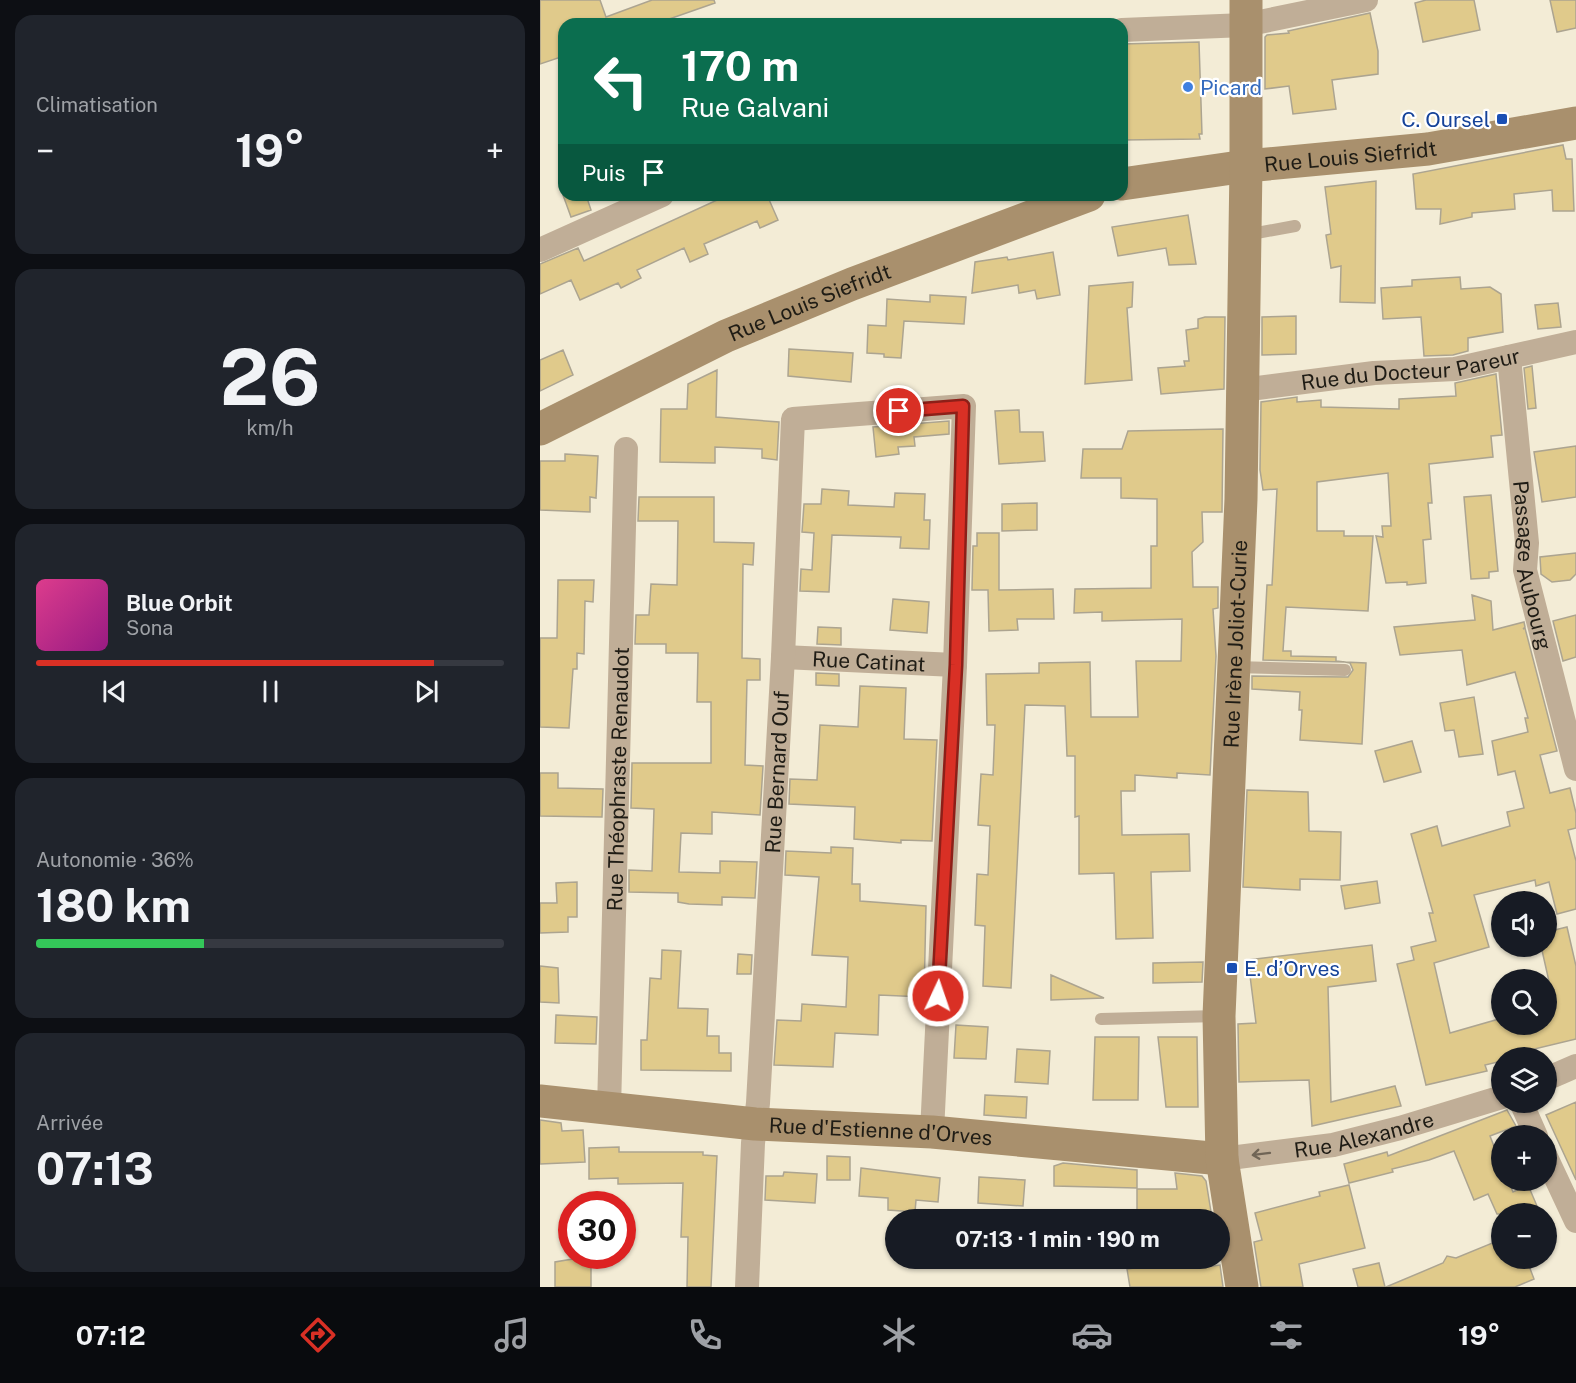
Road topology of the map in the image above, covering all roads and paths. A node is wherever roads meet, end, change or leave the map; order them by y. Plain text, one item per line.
1 (1366, 0) edge
2 (1246, 12) edge
3 (1128, 29) edge
4 (1576, 123) edge
5 (1246, 166) junction
6 (1128, 183) edge
7 (649, 201) edge
8 (1073, 201) edge
9 (1295, 226) dead end
10 (1245, 235) junction
11 (540, 250) edge
12 (1576, 342) edge
13 (1509, 357) junction
14 (1242, 390) junction
15 (540, 429) edge
16 (626, 448) dead end
17 (783, 657) junction
18 (956, 665) junction
19 (1233, 667) junction
20 (1345, 670) dead end
21 (1569, 716) edge
22 (1576, 769) edge
23 (1219, 1016) junction
24 (1101, 1019) dead end
25 (1576, 1066) edge
26 (1557, 1075) edge
27 (1491, 1100) edge
28 (540, 1101) edge
29 (609, 1110) junction
30 (755, 1124) junction
31 (932, 1132) junction
32 (1222, 1159) junction
33 (1557, 1180) edge
34 (1576, 1221) edge
35 (747, 1287) edge
36 (1242, 1287) edge

1 - 2 street
2 - 3 street
2 - 5 street, Rue Irène Joliot-Curie
4 - 5 street, Rue Louis Siefridt
5 - 6 street, Rue Louis Siefridt
5 - 10 street, Rue Irène Joliot-Curie
7 - 11 street
8 - 15 street, Rue Louis Siefridt
9 - 10 lane
10 - 14 street, Rue Irène Joliot-Curie
12 - 13 street, Rue du Docteur Pareur
13 - 14 street, Rue du Docteur Pareur
13 - 21 street, Passage Aubourg
14 - 19 street, Rue Irène Joliot-Curie
16 - 29 street, Rue Théophraste Renaudot
17 - 18 street, Rue Catinat
17 - 18 street, Rue Bernard Ouf
17 - 30 street, Rue Bernard Ouf
18 - 31 street
19 - 20 lane
19 - 23 street, Rue Irène Joliot-Curie
21 - 22 street, Passage Aubourg
23 - 24 lane
23 - 32 street, Rue Irène Joliot-Curie
25 - 26 street
27 -> 32 street, Rue Alexandre
28 - 29 street, Rue d'Estienne d'Orves
29 - 30 street, Rue d'Estienne d'Orves
30 - 31 street, Rue d'Estienne d'Orves
30 - 35 street, Rue Bernard Ouf
31 - 32 street, Rue d'Estienne d'Orves
32 - 36 street, Rue Irène Joliot-Curie
33 - 34 street

